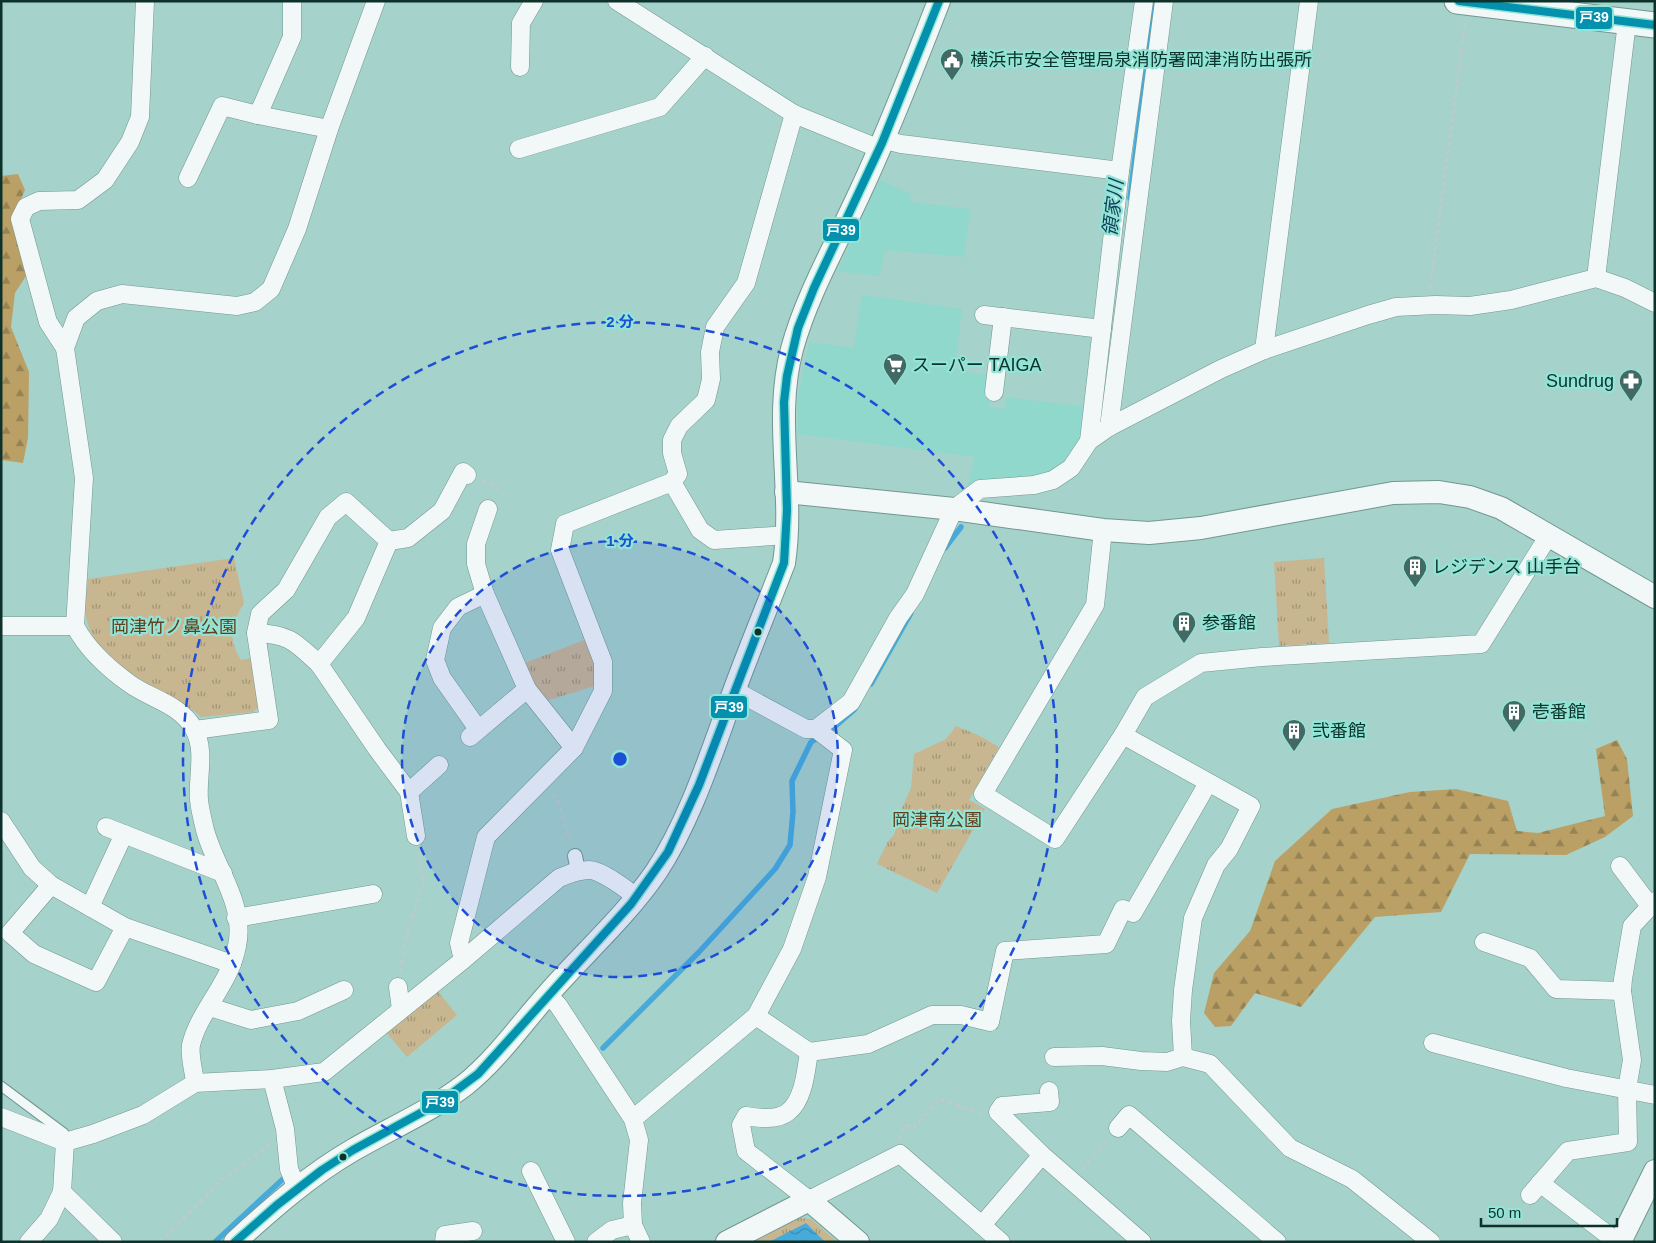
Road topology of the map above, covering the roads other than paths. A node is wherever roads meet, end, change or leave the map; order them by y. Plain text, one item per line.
1 (145, 1) edge
2 (292, 1) edge
3 (376, 1) edge
4 (534, 1) edge
5 (940, 1) edge
6 (1144, 1) edge
7 (1164, 1) edge
8 (1309, 1) edge
9 (1463, 2) edge
10 (625, 4) edge
11 (1586, 9) edge
12 (1628, 22) junction
13 (1655, 25) edge
14 (705, 56) junction
15 (520, 67) dead end
16 (794, 114) junction
17 (258, 115) junction
18 (329, 129) junction
19 (882, 145) junction
20 (519, 149) dead end
21 (1120, 171) junction
22 (188, 178) dead end
23 (1596, 278) junction
24 (1655, 303) edge
25 (984, 315) dead end
26 (1003, 317) junction
27 (1102, 329) junction
28 (65, 348) junction
29 (1264, 350) junction
30 (994, 392) dead end
31 (1109, 427) junction
32 (1089, 441) junction
33 (467, 475) road end
34 (672, 482) junction
35 (786, 492) junction
36 (488, 509) road end
37 (954, 509) junction
38 (1103, 530) junction
39 (788, 535) junction
40 (1549, 535) junction
41 (389, 541) junction
42 (485, 594) junction
43 (1655, 597) edge
44 (1, 626) edge
45 (75, 626) junction
46 (256, 633) junction
47 (319, 664) junction
48 (527, 689) junction
49 (734, 690) junction
50 (816, 729) junction
51 (194, 730) junction
52 (1123, 735) junction
53 (574, 748) junction
54 (438, 765) dead end
55 (1208, 782) junction
56 (409, 792) junction
57 (1, 821) edge
58 (106, 827) dead end
59 (124, 834) junction
60 (416, 836) dead end
61 (1620, 866) dead end
62 (223, 873) junction
63 (51, 885) junction
64 (373, 894) dead end
65 (638, 898) junction
66 (1652, 904) edge
67 (90, 907) junction
68 (236, 918) junction
69 (125, 927) junction
70 (1484, 942) dead end
71 (463, 960) junction
72 (232, 964) junction
73 (398, 987) road end
74 (344, 990) dead end
75 (1622, 991) junction
76 (547, 994) junction
77 (210, 1007) junction
78 (401, 1008) junction
79 (756, 1016) junction
80 (1433, 1043) dead end
81 (808, 1052) junction
82 (1054, 1057) dead end
83 (1183, 1057) junction
84 (272, 1079) junction
85 (195, 1083) junction
86 (1, 1086) edge
87 (1628, 1089) junction
88 (1049, 1091) dead end
89 (1655, 1095) edge
90 (1, 1117) edge
91 (633, 1118) junction
92 (1118, 1128) road end
93 (65, 1142) junction
94 (1042, 1155) junction
95 (531, 1171) dead end
96 (1655, 1171) edge
97 (297, 1189) junction
98 (62, 1192) junction
99 (808, 1200) junction
100 (1648, 1203) edge
101 (633, 1225) junction
102 (982, 1225) junction
103 (473, 1231) dead end
104 (1428, 1241) edge
105 (30, 1242) edge
106 (113, 1242) edge
107 (235, 1242) edge
108 (444, 1242) edge
109 (566, 1242) edge
110 (596, 1242) edge
111 (642, 1242) edge
112 (727, 1242) edge
113 (858, 1242) edge
114 (1001, 1242) edge
115 (1142, 1242) edge
116 (1277, 1242) edge
117 (1619, 1242) edge

1 - 28 street
2 - 17 street
3 - 18 street
4 - 15 street
5 - 19 street
6 - 21 street
7 - 31 street
8 - 29 street
9 - 11 main road
10 - 14 street
11 - 12 main road
12 - 13 main road
12 - 23 street
14 - 16 street
14 - 20 street
16 - 19 street
16 - 34 street
17 - 18 street
17 - 22 street
18 - 28 street
19 - 21 street
19 - 35 street
21 - 27 street
23 - 24 street
23 - 29 street
25 - 26 street
26 - 27 street
26 - 30 street
27 - 32 street
28 - 45 street
29 - 31 street
31 - 32 street
32 - 37 street
33 - 41 street
34 - 39 street
34 - 53 street
35 - 37 street
35 - 39 street
36 - 42 street
37 - 38 street
37 - 50 street
38 - 40 street
38 - 52 street
39 - 49 street
40 - 43 street
40 - 52 street
41 - 46 street
41 - 47 street
42 - 48 street
42 - 48 street
44 - 45 street
45 - 51 street
46 - 47 street
46 - 51 street
47 - 56 street
48 - 53 street
49 - 50 street
49 - 65 street
50 - 79 street
51 - 62 street
52 - 55 street
53 - 71 street
54 - 56 street
55 - 81 street
55 - 83 street
56 - 60 street
57 - 63 street
58 - 59 street
59 - 62 street
59 - 67 street
61 - 66 street
62 - 68 street
63 - 67 street
63 - 69 street
64 - 68 street
65 - 71 street
65 - 76 street
66 - 75 street
67 - 69 street
68 - 72 street
69 - 72 street
70 - 75 street
71 - 78 street
72 - 77 street
73 - 78 street
74 - 77 street
75 - 87 street
76 - 91 street
76 - 97 street
77 - 85 street
78 - 84 street
79 - 81 street
79 - 91 street
80 - 87 street
81 - 99 street
82 - 83 street
83 - 104 street
84 - 85 street
84 - 97 street
85 - 93 street
86 - 93 lane
87 - 89 street
87 - 117 street
88 - 94 street
90 - 93 street
91 - 101 street
92 - 116 street
93 - 98 street
94 - 102 street
94 - 115 street
95 - 109 street
96 - 100 street
97 - 107 street
98 - 105 street
98 - 106 street
99 - 102 street
99 - 112 street
99 - 113 street
100 - 117 street
101 - 110 street
101 - 111 street
102 - 114 street
103 - 108 street

